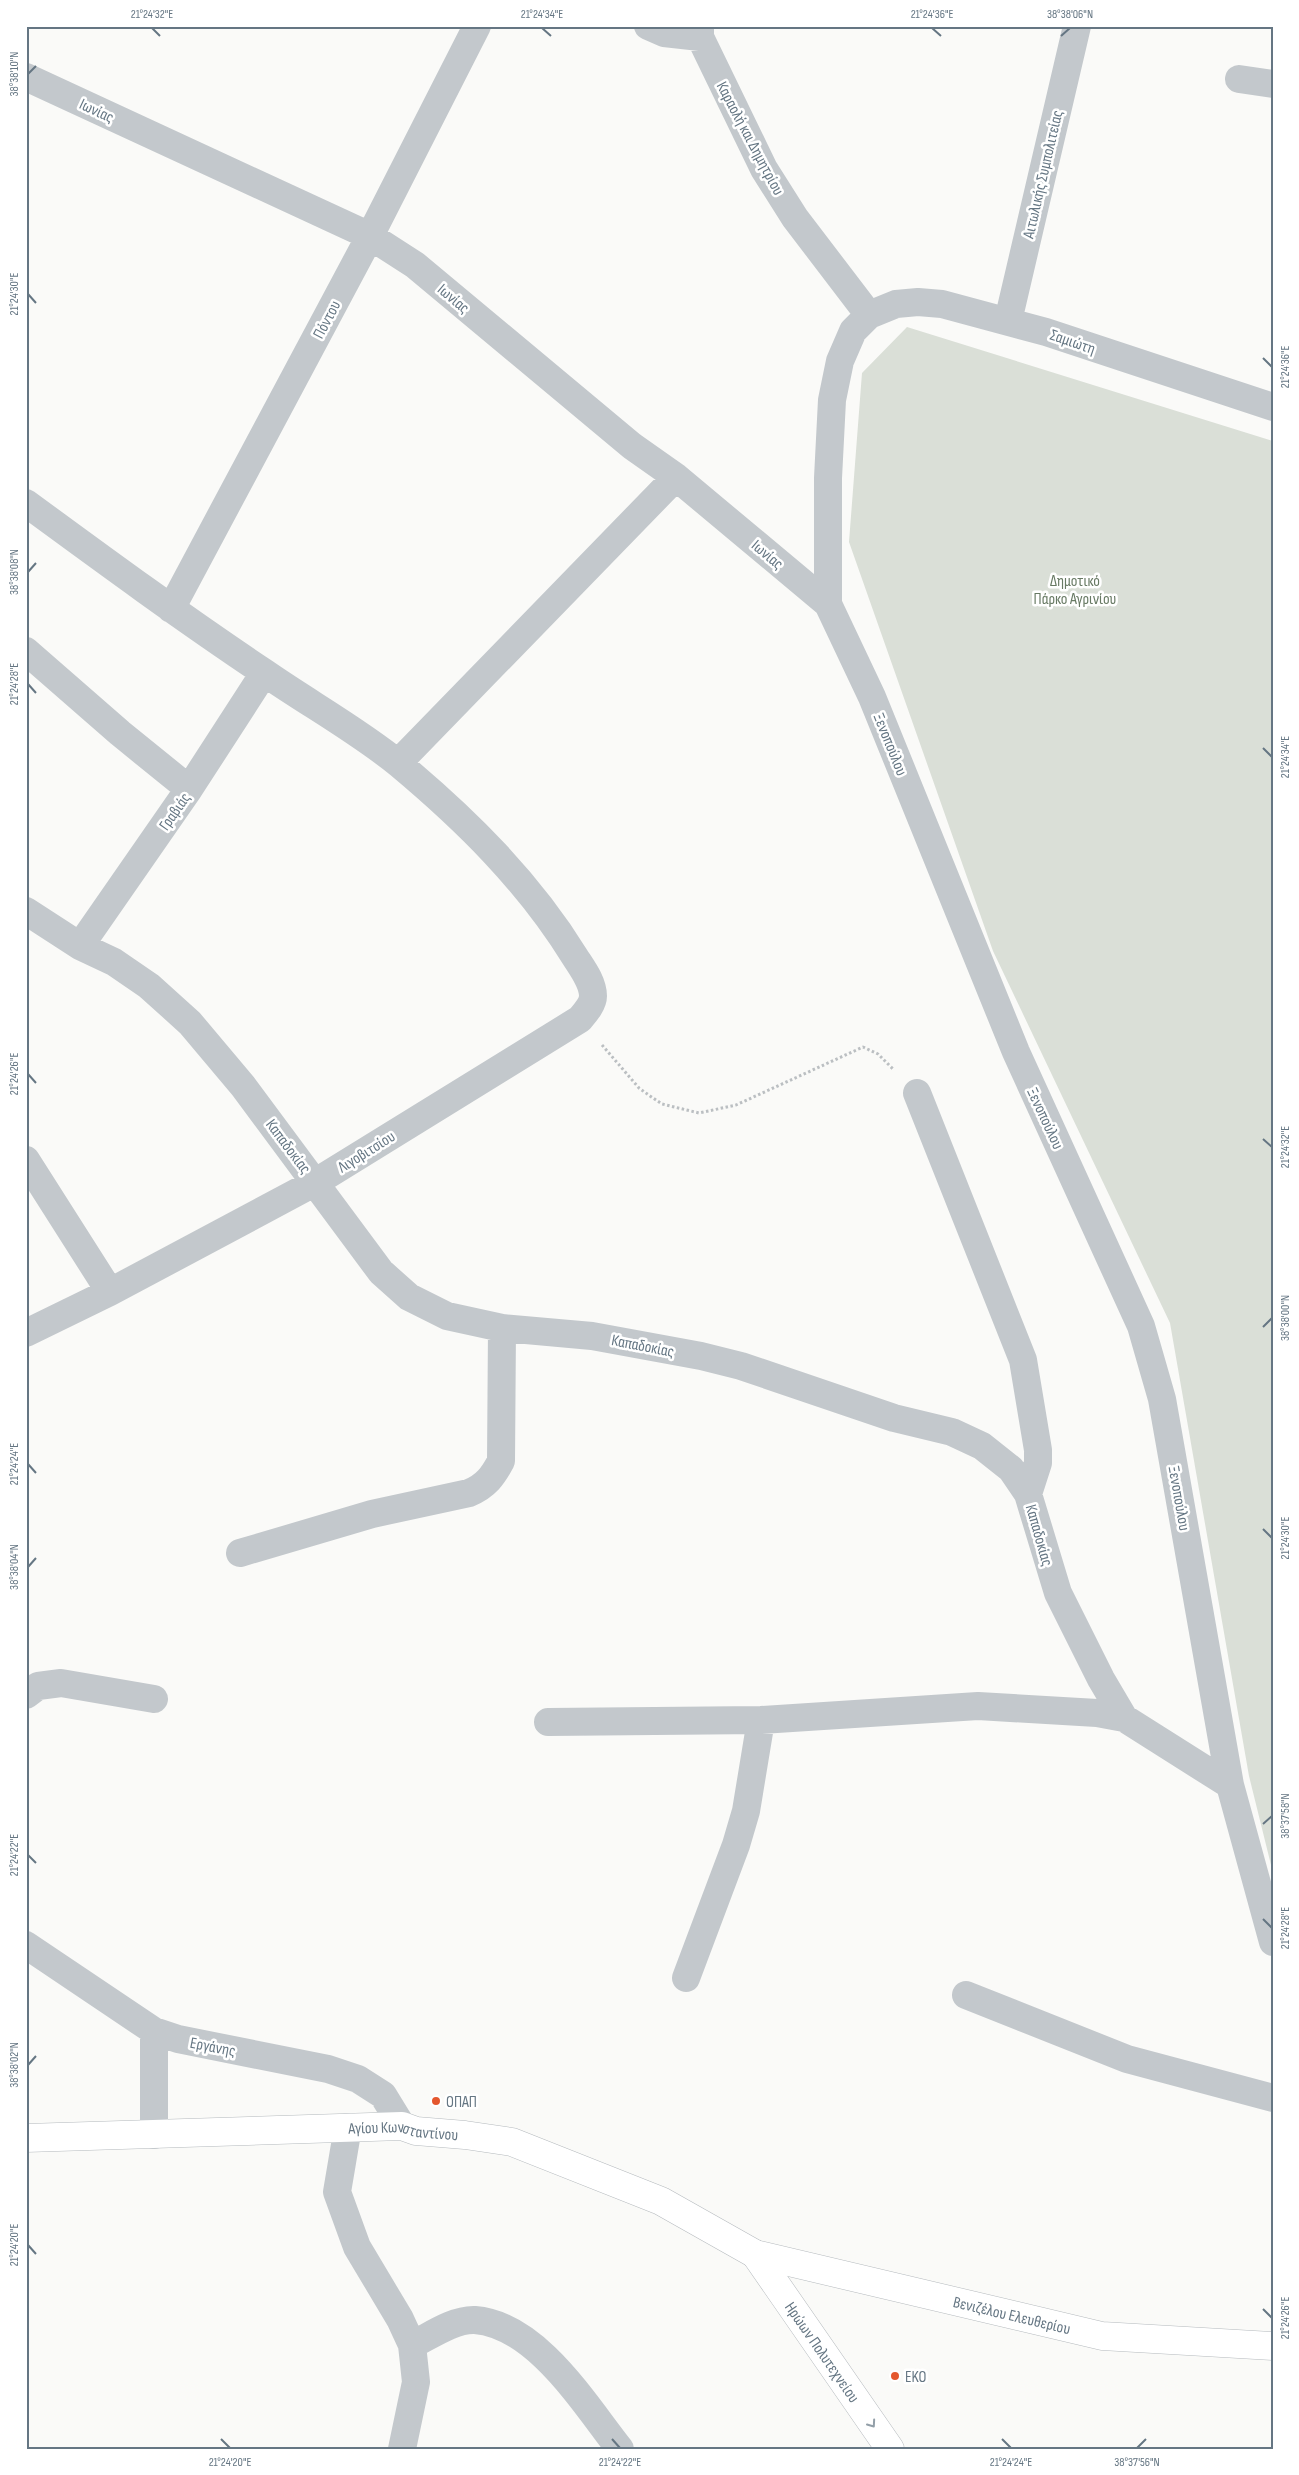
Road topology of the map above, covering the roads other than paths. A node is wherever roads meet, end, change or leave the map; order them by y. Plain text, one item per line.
1 (477, 26) edge
2 (648, 26) edge
3 (1077, 26) edge
4 (700, 32) edge
5 (26, 77) edge
6 (1239, 78) dead end
7 (1273, 84) edge
8 (370, 236) junction
9 (869, 315) junction
10 (1008, 322) junction
11 (1273, 407) edge
12 (676, 477) junction
13 (26, 503) edge
14 (828, 604) junction
15 (171, 608) junction
16 (26, 651) edge
17 (264, 673) junction
18 (398, 763) junction
19 (189, 790) junction
20 (26, 911) edge
21 (80, 946) junction
22 (917, 1093) road end
23 (26, 1160) edge
24 (316, 1182) junction
25 (110, 1292) junction
26 (502, 1328) junction
27 (26, 1333) edge
28 (1028, 1494) junction
29 (240, 1553) dead end
30 (26, 1695) edge
31 (154, 1699) dead end
32 (1124, 1718) junction
33 (761, 1720) junction
34 (548, 1722) dead end
35 (1230, 1785) junction
36 (1273, 1942) edge
37 (26, 1945) edge
38 (686, 1978) dead end
39 (966, 1995) dead end
40 (154, 2031) junction
41 (1273, 2098) edge
42 (402, 2126) junction
43 (348, 2127) junction
44 (154, 2135) junction
45 (26, 2138) edge
46 (754, 2254) junction
47 (412, 2345) junction
48 (1273, 2346) edge
49 (402, 2449) edge
50 (620, 2449) edge
51 (890, 2449) edge

1 - 8 street, Πόντου
2 - 4 street
3 - 10 street, Αιτωλικής Συμπολιτείας
4 - 9 street, Καραολή και Δημητρίου
5 - 8 street, Ιωνίας
6 - 7 street
8 - 12 street, Ιωνίας
8 - 15 street, Πόντου
9 - 10 street, Σαμιώτη
9 - 14 street, Ξενοπούλου
10 - 11 street, Σαμιώτη
12 - 14 street, Ιωνίας
12 - 18 street
13 - 15 street
14 - 35 street, Ξενοπούλου
15 - 17 street
16 - 19 street
17 - 18 street
17 - 19 street, Γραβιάς
18 - 24 street, Λιγοβιτσίου
19 - 21 street, Γραβιάς
20 - 21 street, Καπαδοκίας
21 - 24 street, Καπαδοκίας
22 - 28 street
23 - 25 street
24 - 25 street, Λιγοβιτσίου
24 - 26 street, Καπαδοκίας
25 - 27 street, Λιγοβιτσίου
26 - 28 street, Καπαδοκίας
26 - 29 street
28 - 32 street, Καπαδοκίας
30 - 31 street
32 - 33 street
32 - 35 street, Καπαδοκίας
33 - 34 street
33 - 38 street
35 - 36 street, Ξενοπούλου
37 - 40 street, Εργάνης
39 - 41 street
40 - 42 street, Εργάνης
40 - 44 street
42 - 43 main road, Αγίου Κωνσταντίνου
42 - 46 main road, Αγίου Κωνσταντίνου
43 - 44 main road, Αγίου Κωνσταντίνου
43 - 47 street
44 - 45 main road, Αγίου Κωνσταντίνου
46 - 48 main road, Βενιζέλου Ελευθερίου
46 -> 51 main road, Ηρώων Πολυτεχνείου
47 - 49 street
47 - 50 street

